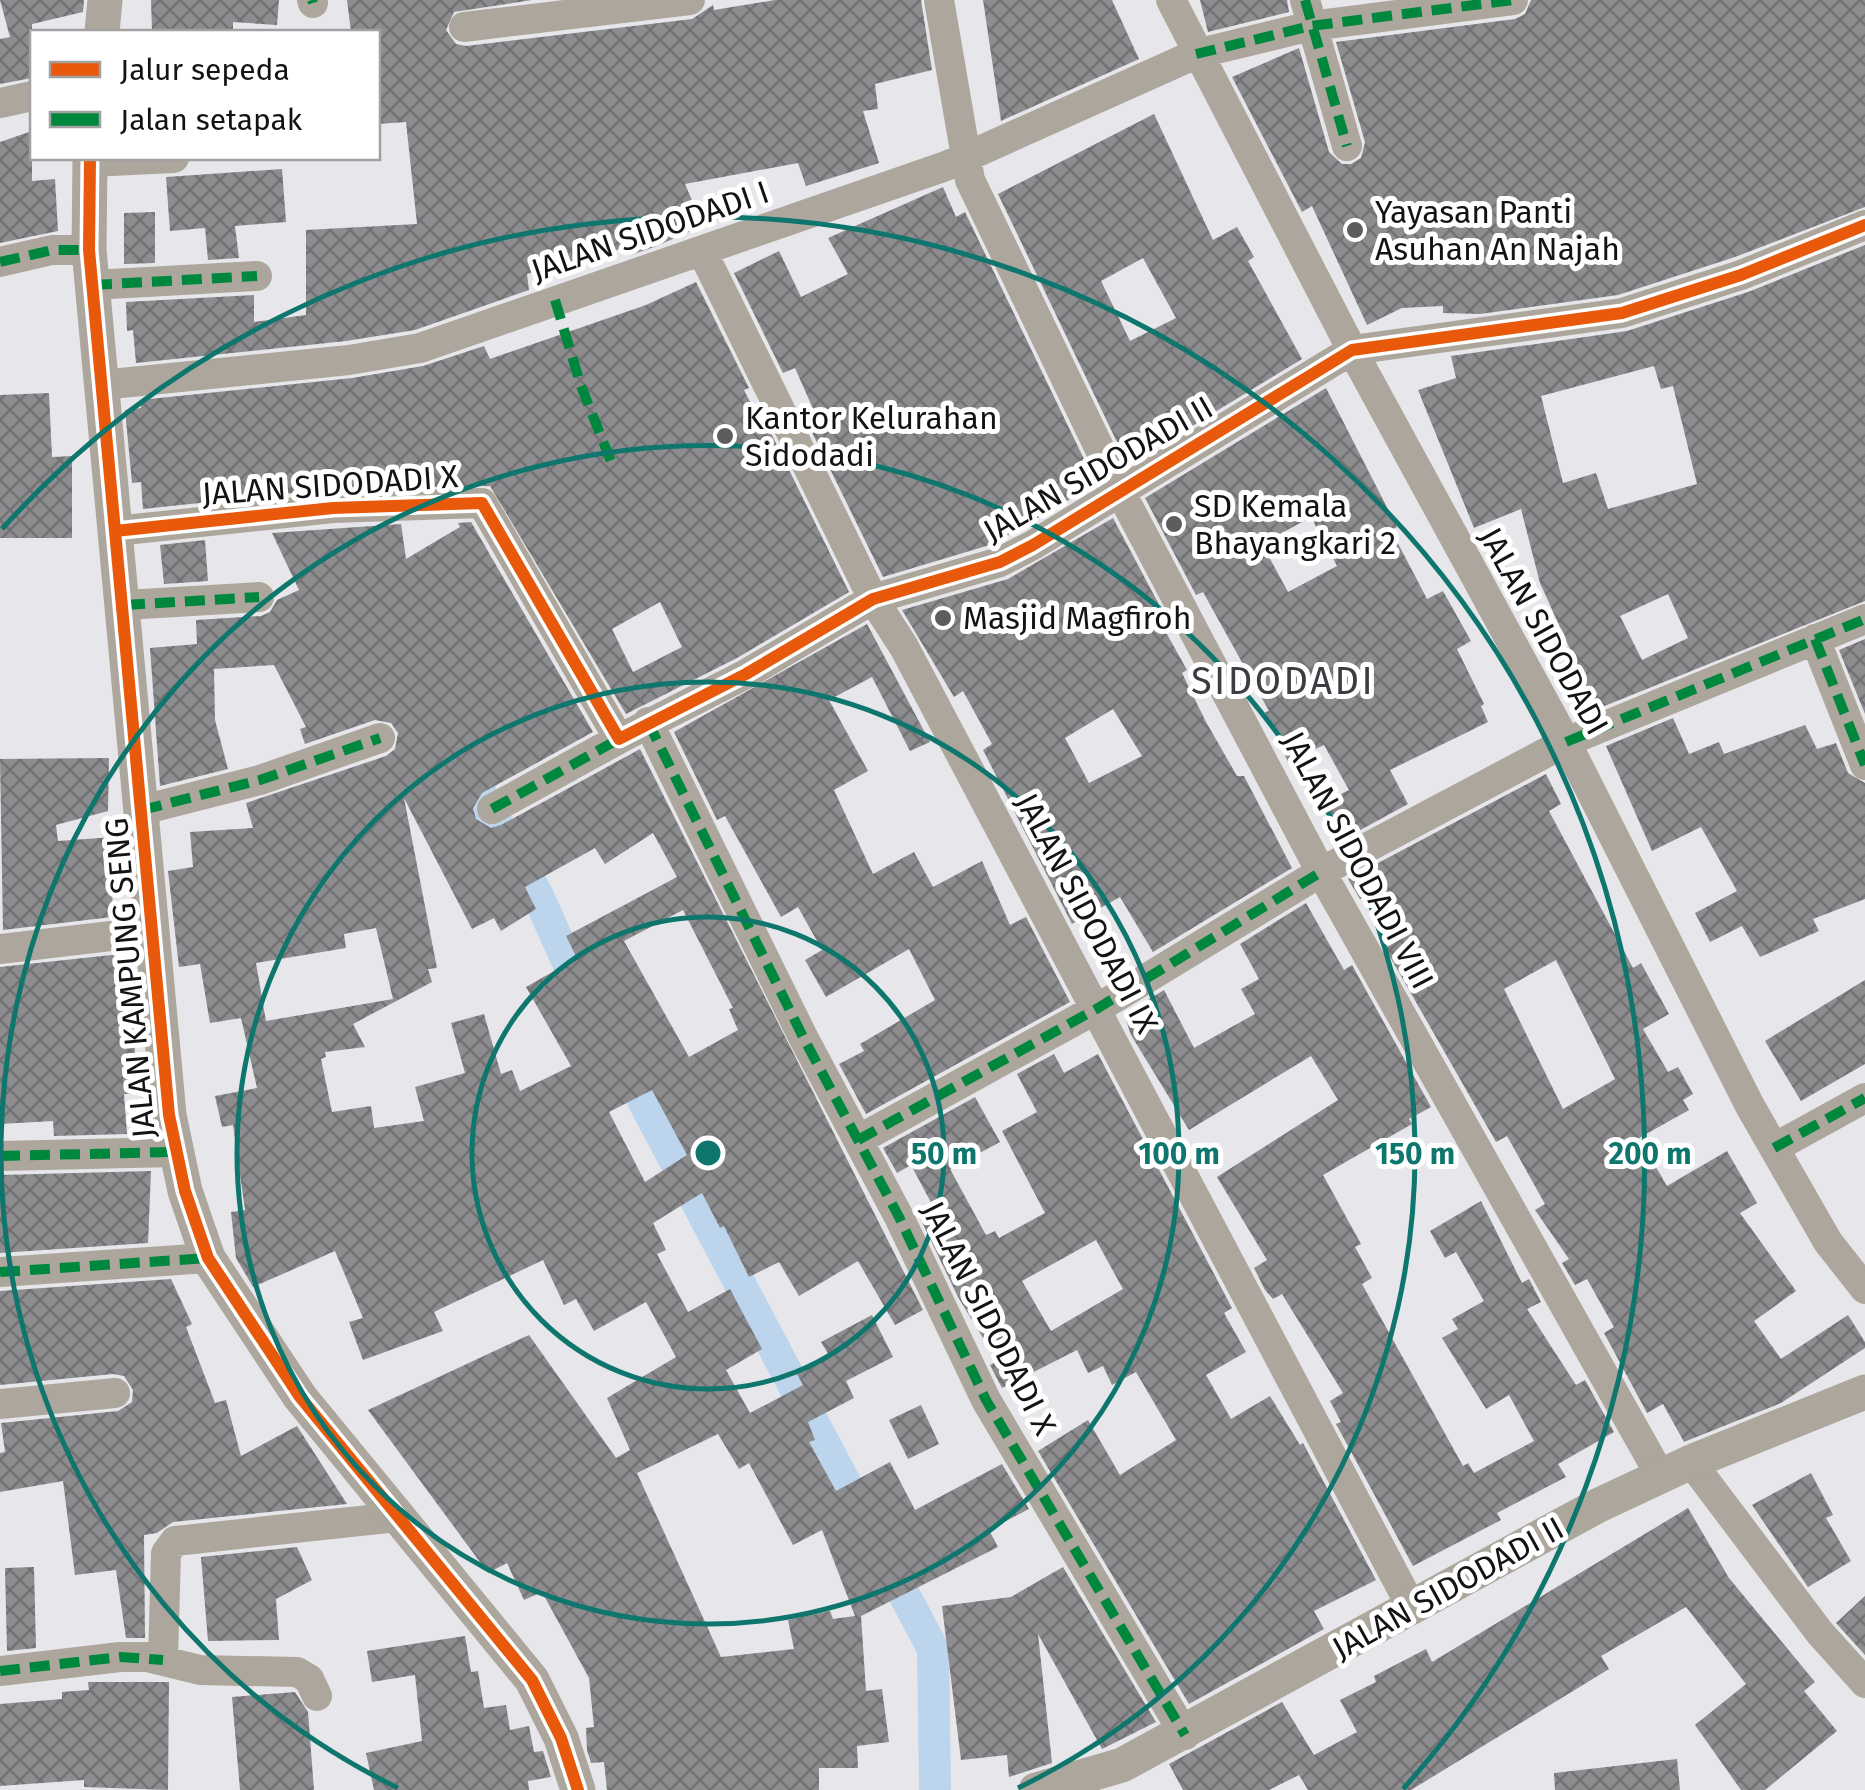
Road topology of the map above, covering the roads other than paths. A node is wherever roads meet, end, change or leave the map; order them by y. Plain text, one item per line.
1 (105, 0) edge
2 (690, 0) edge
3 (939, 0) edge
4 (1171, 0) edge
5 (1514, 0) edge
6 (1409, 8) edge
7 (1308, 13) edge
8 (464, 27) dead end
9 (102, 30) edge
10 (1196, 54) junction
11 (30, 96) edge
12 (0, 103) edge
13 (1347, 146) dead end
14 (966, 158) junction
15 (90, 160) edge
16 (1865, 225) edge
17 (702, 251) junction
18 (0, 262) edge
19 (90, 268) junction
20 (256, 276) dead end
21 (1352, 350) junction
22 (102, 385) junction
23 (1121, 493) junction
24 (116, 531) junction
25 (259, 597) dead end
26 (874, 599) junction
27 (125, 605) junction
28 (1865, 619) edge
29 (1816, 639) junction
30 (648, 722) junction
31 (380, 738) dead end
32 (619, 739) junction
33 (1566, 742) junction
34 (1865, 765) edge
35 (142, 810) junction
36 (492, 810) dead end
37 (1322, 872) junction
38 (153, 931) junction
39 (0, 949) edge
40 (1098, 1008) junction
41 (1865, 1098) edge
42 (858, 1140) junction
43 (1774, 1148) junction
44 (174, 1152) junction
45 (0, 1156) edge
46 (208, 1258) junction
47 (0, 1272) edge
48 (1865, 1290) edge
49 (1865, 1392) edge
50 (115, 1393) dead end
51 (0, 1404) edge
52 (1675, 1469) junction
53 (397, 1517) junction
54 (1412, 1608) junction
55 (163, 1660) junction
56 (0, 1670) edge
57 (1865, 1683) edge
58 (317, 1696) dead end
59 (1185, 1735) junction
60 (1052, 1789) edge
61 (578, 1790) edge

1 - 9 street
2 - 8 street
3 - 14 street, JALAN SIDODADI VIII
4 - 10 street, JALAN SIDODADI
5 - 6 street, JALAN SIDODADI I
6 - 7 street, JALAN SIDODADI I
7 - 10 street, JALAN SIDODADI I
7 - 13 street
10 - 14 street, JALAN SIDODADI I
10 - 21 street, JALAN SIDODADI
11 - 12 street
14 - 17 street, JALAN SIDODADI I
14 - 23 street, JALAN SIDODADI VIII
15 - 19 street, JALAN KAMPUNG SENG
16 - 21 street
17 - 22 street, JALAN SIDODADI I
17 - 26 street, JALAN SIDODADI IX
18 - 19 street
19 - 20 street
19 - 22 street, JALAN KAMPUNG SENG
21 - 23 street, JALAN SIDODADI II
21 - 33 street, JALAN SIDODADI
22 - 24 street, JALAN KAMPUNG SENG
23 - 26 street, JALAN SIDODADI II
23 - 37 street, JALAN SIDODADI VIII
24 - 27 street, JALAN KAMPUNG SENG
24 - 32 street, JALAN SIDODADI X
25 - 27 street
26 - 30 street, JALAN SIDODADI II
26 - 40 street, JALAN SIDODADI IX
27 - 35 street, JALAN KAMPUNG SENG
28 - 29 street
29 - 33 street
29 - 34 street
30 - 32 street
30 - 42 street, JALAN SIDODADI X
31 - 35 street
32 - 36 street
33 - 37 street
33 - 43 street, JALAN SIDODADI
35 - 38 street, JALAN KAMPUNG SENG
37 - 40 street
37 - 52 street, JALAN SIDODADI VIII
38 - 39 street
38 - 44 street, JALAN KAMPUNG SENG
40 - 42 street
40 - 54 street, JALAN SIDODADI IX
41 - 43 street
42 - 59 street, JALAN SIDODADI X
43 - 48 street, JALAN SIDODADI
44 - 45 street
44 - 46 street, JALAN KAMPUNG SENG
46 - 47 street
46 - 53 street, JALAN KAMPUNG SENG
49 - 52 street, JALAN SIDODADI II
50 - 51 street
52 - 54 street, JALAN SIDODADI II
52 - 57 street, JALAN SIDODADI VIII
53 - 55 street
53 - 61 street, JALAN KAMPUNG SENG
54 - 59 street, JALAN SIDODADI II
55 - 56 street
55 - 58 street
59 - 60 street, JALAN SIDODADI II

